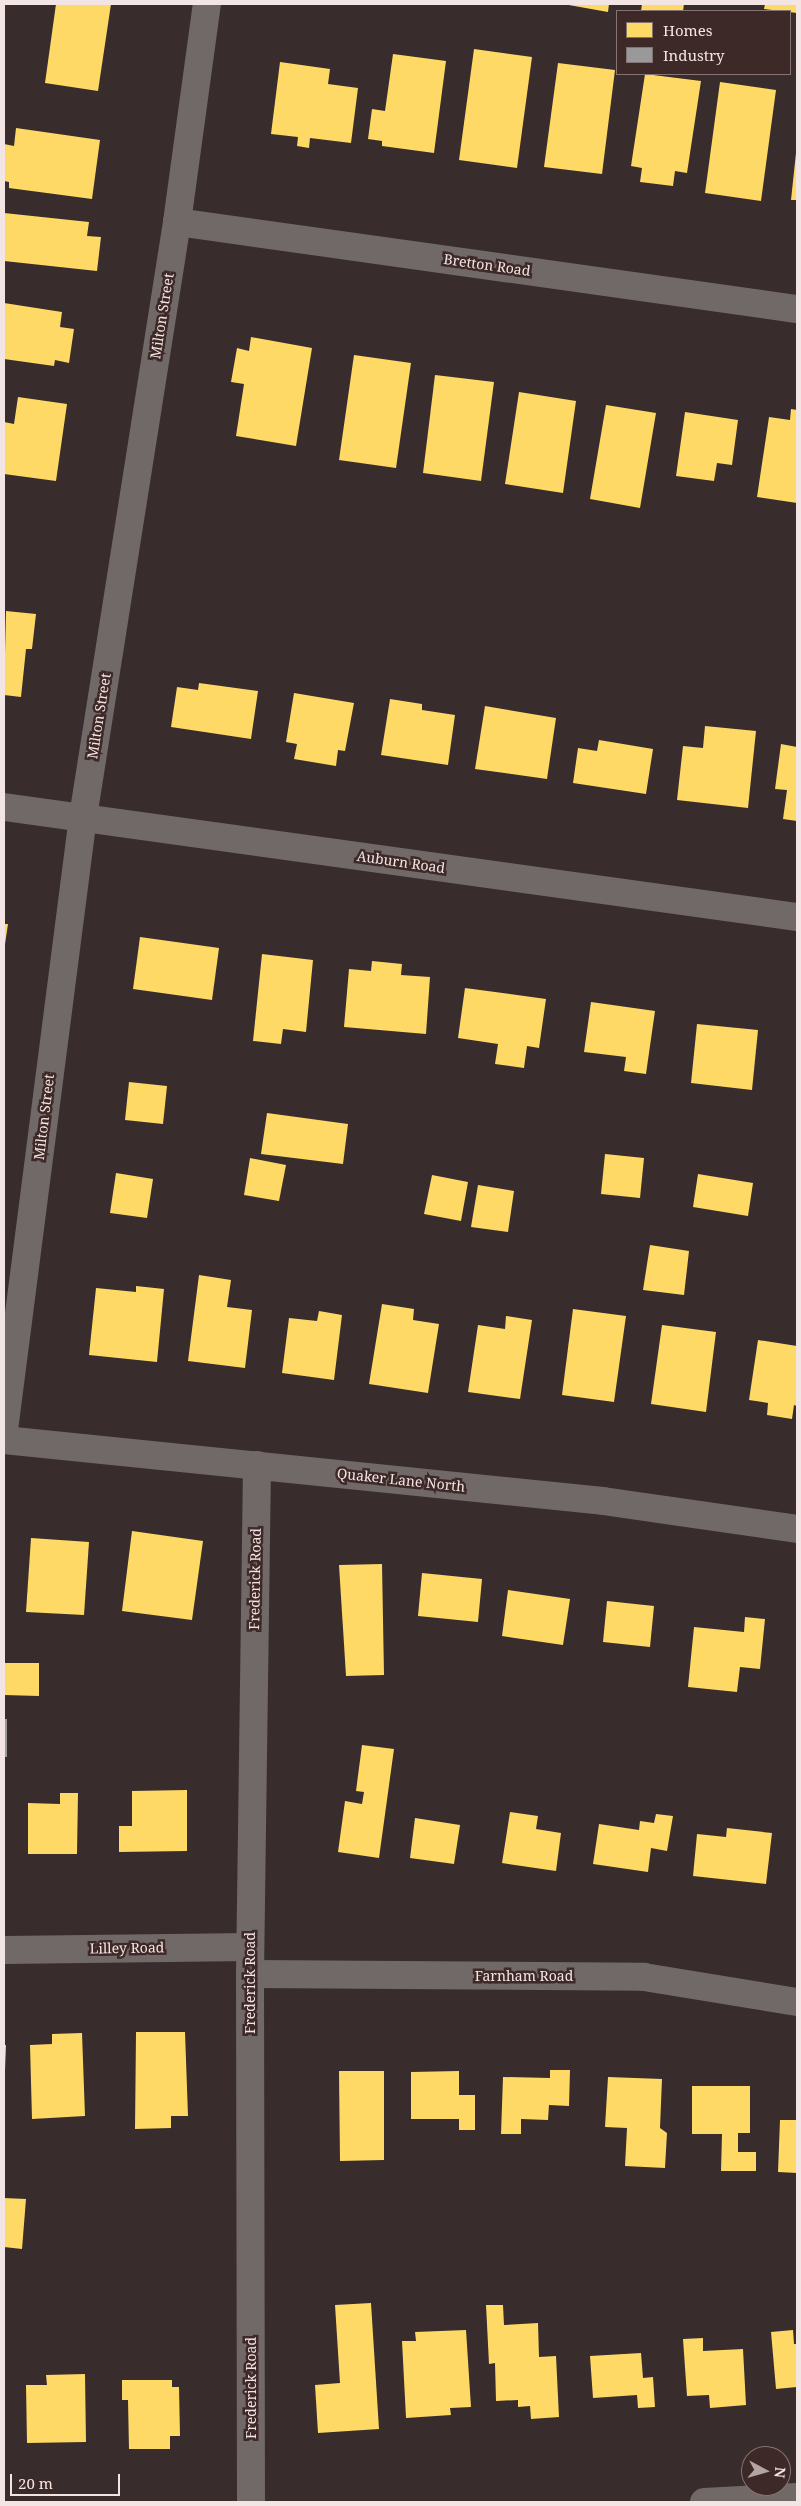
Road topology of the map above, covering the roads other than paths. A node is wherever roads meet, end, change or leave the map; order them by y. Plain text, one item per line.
1 (207, 4) edge
2 (177, 222) junction
3 (797, 309) edge
4 (4, 807) edge
5 (83, 817) junction
6 (797, 917) edge
7 (4, 1430) edge
8 (4, 1440) edge
9 (257, 1465) junction
10 (797, 1529) edge
11 (250, 1947) junction
12 (4, 1950) edge
13 (250, 1974) junction
14 (797, 2002) edge
15 (797, 2497) edge
16 (251, 2502) edge
17 (704, 2502) edge

1 - 2 street, Milton Street
2 - 3 street, Bretton Road
2 - 5 street, Milton Street
4 - 5 street, Auburn Road
5 - 6 street, Auburn Road
5 - 7 street, Milton Street
8 - 9 street, Quaker Lane North
9 - 10 street, Quaker Lane North
9 - 11 street, Frederick Road
11 - 12 street, Lilley Road
11 - 13 street, Frederick Road
13 - 14 street, Farnham Road
13 - 16 street, Frederick Road
15 - 17 street

